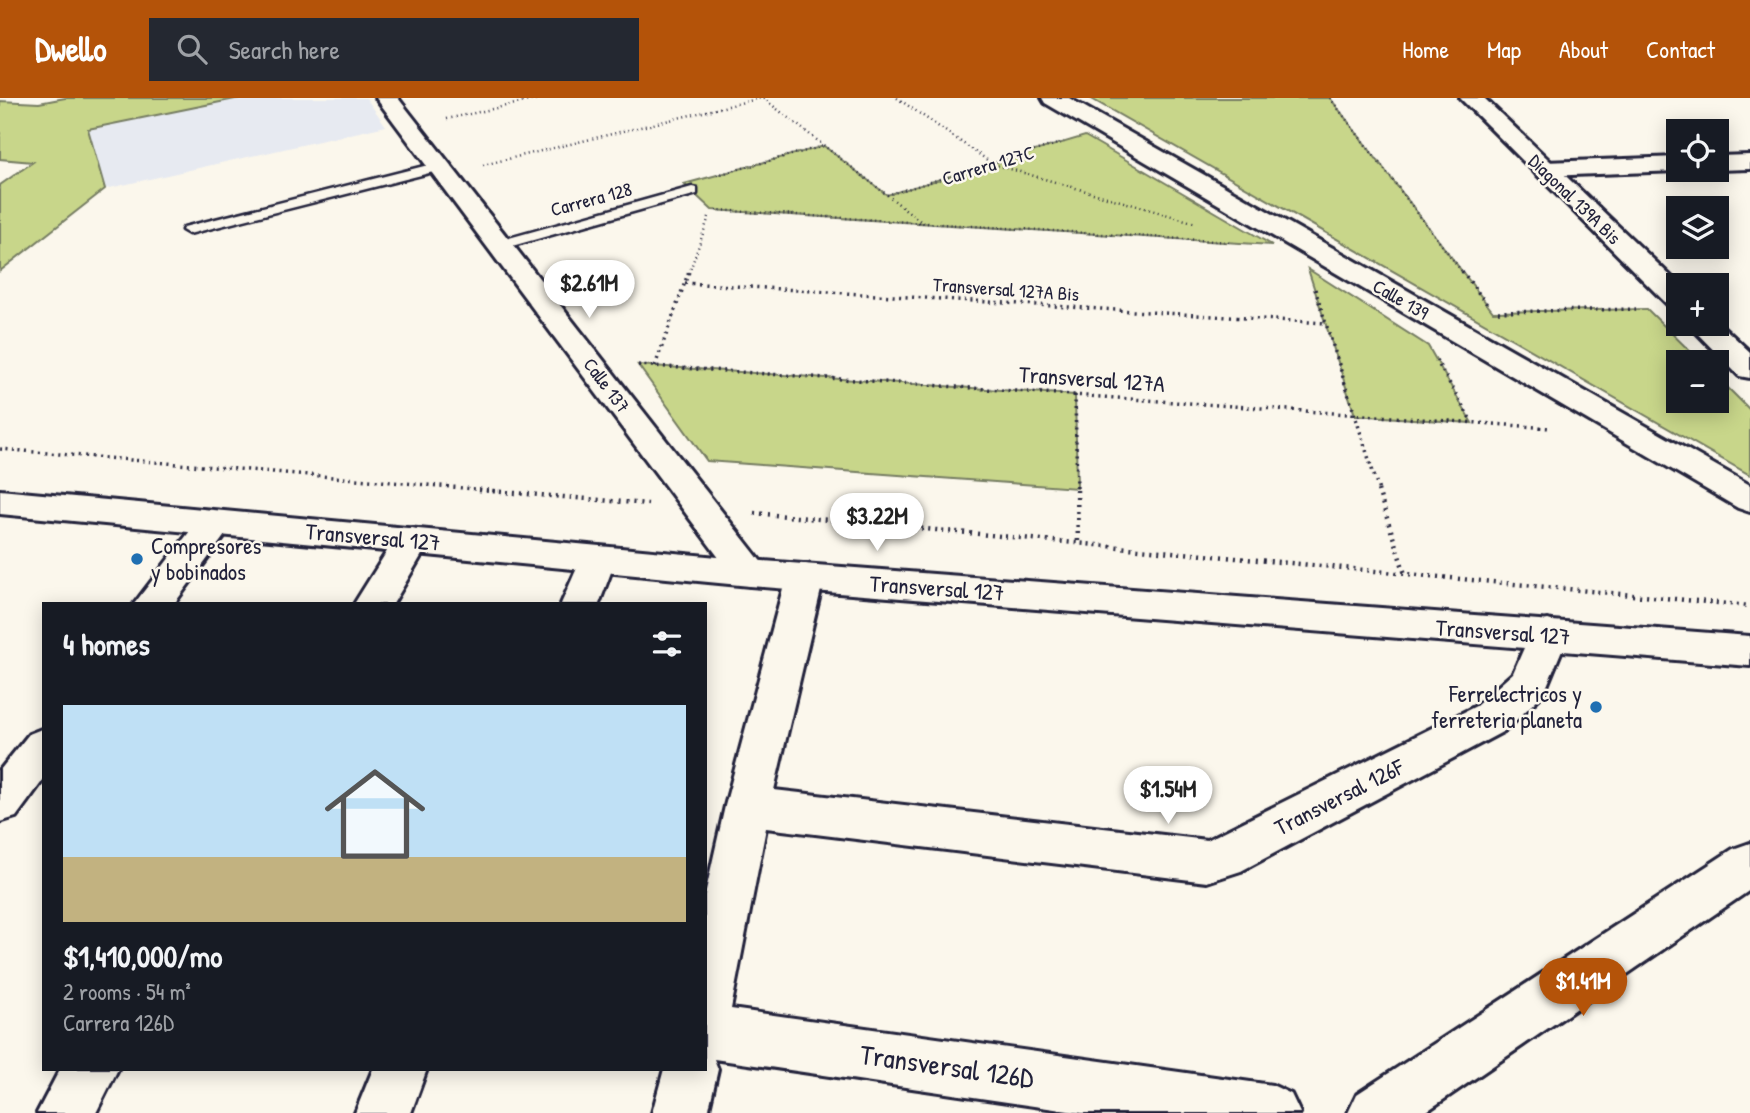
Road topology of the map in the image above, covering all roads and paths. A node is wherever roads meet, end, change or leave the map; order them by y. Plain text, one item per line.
1 (387, 98) edge
2 (542, 98) edge
3 (762, 98) edge
4 (897, 98) edge
5 (1053, 98) edge
6 (1330, 98) edge
7 (1471, 98) edge
8 (410, 127) junction
9 (1072, 140) dead end
10 (824, 146) junction
11 (1750, 162) edge
12 (1729, 163) edge
13 (993, 164) junction
14 (1666, 164) edge
15 (1545, 169) junction
16 (443, 170) junction
17 (710, 177) dead end
18 (692, 191) dead end
19 (887, 195) junction
20 (924, 223) junction
21 (1205, 226) dead end
22 (189, 230) dead end
23 (1244, 243) dead end
24 (500, 245) junction
25 (1311, 280) dead end
26 (685, 282) junction
27 (1666, 287) edge
28 (1647, 309) dead end
29 (1493, 312) junction
30 (1500, 322) dead end
31 (1325, 323) junction
32 (1716, 336) edge
33 (1434, 357) dead end
34 (589, 361) junction
35 (655, 366) junction
36 (1750, 369) edge
37 (1075, 395) junction
38 (1354, 415) junction
39 (1472, 423) junction
40 (1554, 429) dead end
41 (0, 449) edge
42 (1750, 500) edge
43 (1, 503) edge
44 (701, 508) junction
45 (216, 523) junction
46 (412, 541) junction
47 (1078, 544) junction
48 (598, 559) junction
49 (750, 573) junction
50 (1405, 575) junction
51 (805, 577) junction
52 (155, 602) edge
53 (374, 602) edge
54 (581, 602) edge
55 (1750, 606) edge
56 (1548, 635) junction
57 (1750, 651) edge
58 (42, 749) edge
59 (0, 803) edge
60 (748, 806) junction
61 (1750, 864) edge
62 (707, 1000) edge
63 (707, 1032) edge
64 (90, 1071) edge
65 (399, 1071) edge
66 (690, 1071) edge
67 (65, 1113) edge
68 (383, 1113) edge
69 (680, 1113) edge
70 (1272, 1113) edge
71 (1376, 1113) edge

1 - 8 street, Calle 137
2 - 8 path
3 - 10 path
3 - 16 path
4 - 13 path
5 - 42 street, Calle 139
6 - 29 path
7 - 15 street, Diagonal 139A Bis
8 - 16 street, Calle 137
9 - 13 path, Carrera 127C
10 - 17 path
10 - 19 path
11 - 12 street
13 - 19 path, Carrera 127C
13 - 21 path
14 - 15 street
15 - 27 street, Diagonal 139A Bis
16 - 22 lane
16 - 24 street, Calle 137
18 - 24 lane, Carrera 128
19 - 20 path
20 - 23 path
20 - 26 path
24 - 34 street, Calle 137
25 - 31 path
26 - 31 path, Transversal 127A Bis
26 - 35 path
28 - 29 path
29 - 30 path
31 - 38 path
32 - 36 street
33 - 39 path
34 - 35 path, Transversal 127A
34 - 44 street, Calle 137
35 - 37 path, Transversal 127A
37 - 38 path, Transversal 127A
37 - 47 path
38 - 39 path, Transversal 127A
38 - 50 path
39 - 40 path, Transversal 127A
41 - 44 path
43 - 45 street, Transversal 127
44 - 47 path
44 - 49 street, Calle 137
45 - 46 street, Transversal 127
45 - 52 street
46 - 48 street, Transversal 127
46 - 53 street
47 - 50 path
48 - 49 street, Transversal 127
48 - 54 street
49 - 51 street, Transversal 127
50 - 55 path
51 - 56 street, Transversal 127
51 - 60 street
56 - 57 street, Transversal 127
56 - 60 street, Transversal 126F
58 - 59 street
60 - 62 street
61 - 71 street
63 - 70 street, Transversal 126D
64 - 67 street
65 - 68 street
66 - 69 street

